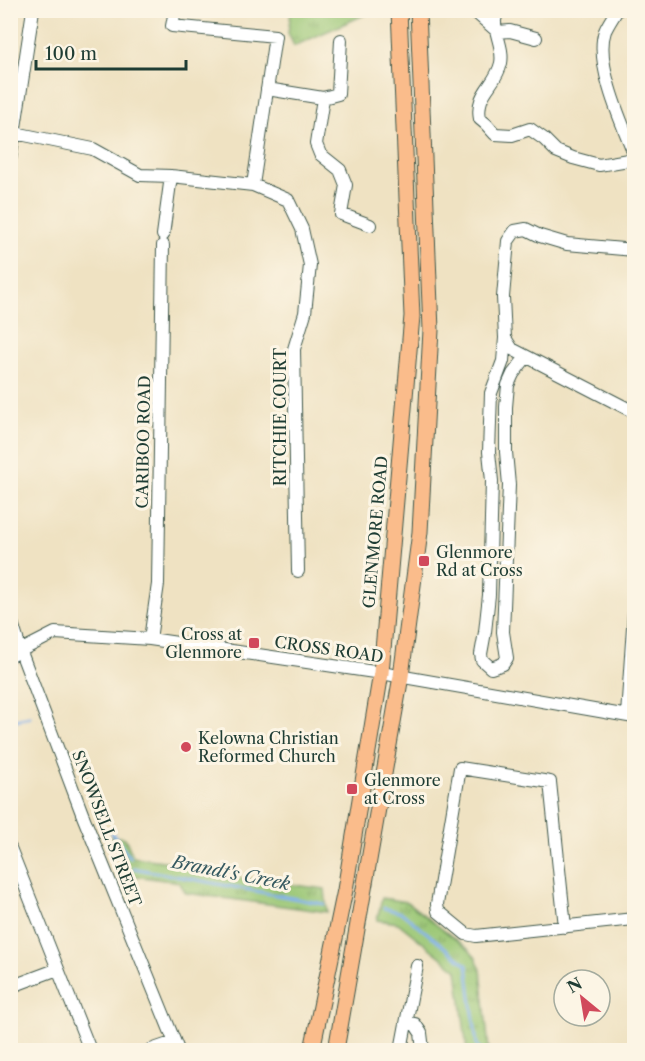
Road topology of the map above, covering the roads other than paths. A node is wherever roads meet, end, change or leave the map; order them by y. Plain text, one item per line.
1 (33, 10) edge
2 (175, 10) edge
3 (399, 10) edge
4 (418, 10) edge
5 (473, 10) edge
6 (498, 10) edge
7 (617, 10) edge
8 (498, 32) junction
9 (536, 38) dead end
10 (341, 40) dead end
11 (267, 89) junction
12 (323, 98) junction
13 (12, 133) edge
14 (634, 153) edge
15 (634, 159) edge
16 (10, 160) edge
17 (171, 176) junction
18 (253, 185) junction
19 (370, 225) dead end
20 (634, 250) edge
21 (505, 338) junction
22 (526, 357) junction
23 (634, 412) edge
24 (507, 467) junction
25 (490, 469) junction
26 (298, 571) dead end
27 (634, 612) edge
28 (10, 616) edge
29 (150, 639) junction
30 (483, 643) junction
31 (504, 643) junction
32 (16, 654) edge
33 (381, 673) junction
34 (401, 676) junction
35 (631, 716) edge
36 (10, 848) edge
37 (14, 867) edge
38 (634, 919) edge
39 (565, 927) junction
40 (417, 966) dead end
41 (58, 969) junction
42 (10, 987) edge
43 (406, 1024) junction
44 (176, 1046) edge
45 (90, 1050) edge
46 (151, 1050) edge
47 (312, 1050) edge
48 (336, 1050) edge
49 (401, 1050) edge
50 (423, 1050) edge

1 - 13 street
2 - 11 street
3 - 33 main road, GLENMORE ROAD
4 - 34 main road
5 - 8 street
6 - 8 street
7 - 14 street
8 - 9 street
8 - 15 street
10 - 12 street
11 - 12 street
11 - 18 street
12 - 19 street
13 - 16 street
13 - 17 street, RITCHIE COURT
17 - 18 street, RITCHIE COURT
17 - 29 street, CARIBOO ROAD
18 - 26 street, RITCHIE COURT
20 - 21 street
21 - 22 street
21 - 25 street
22 - 23 street
22 - 24 street
24 - 25 street
24 - 31 street
25 - 30 street
27 - 35 street
28 - 32 street, SNOWSELL STREET
29 - 32 street, CROSS ROAD
29 - 33 street, CROSS ROAD
30 - 31 street
30 - 31 street
32 - 44 street, SNOWSELL STREET
33 - 34 street, CROSS ROAD
33 - 47 main road, GLENMORE ROAD
34 - 35 street, CROSS ROAD
34 - 48 main road
36 - 37 street
37 - 41 street
38 - 39 street
39 - 39 street
40 - 43 street
41 - 42 street
41 - 45 street
43 - 49 street
43 - 50 street
44 - 46 street

